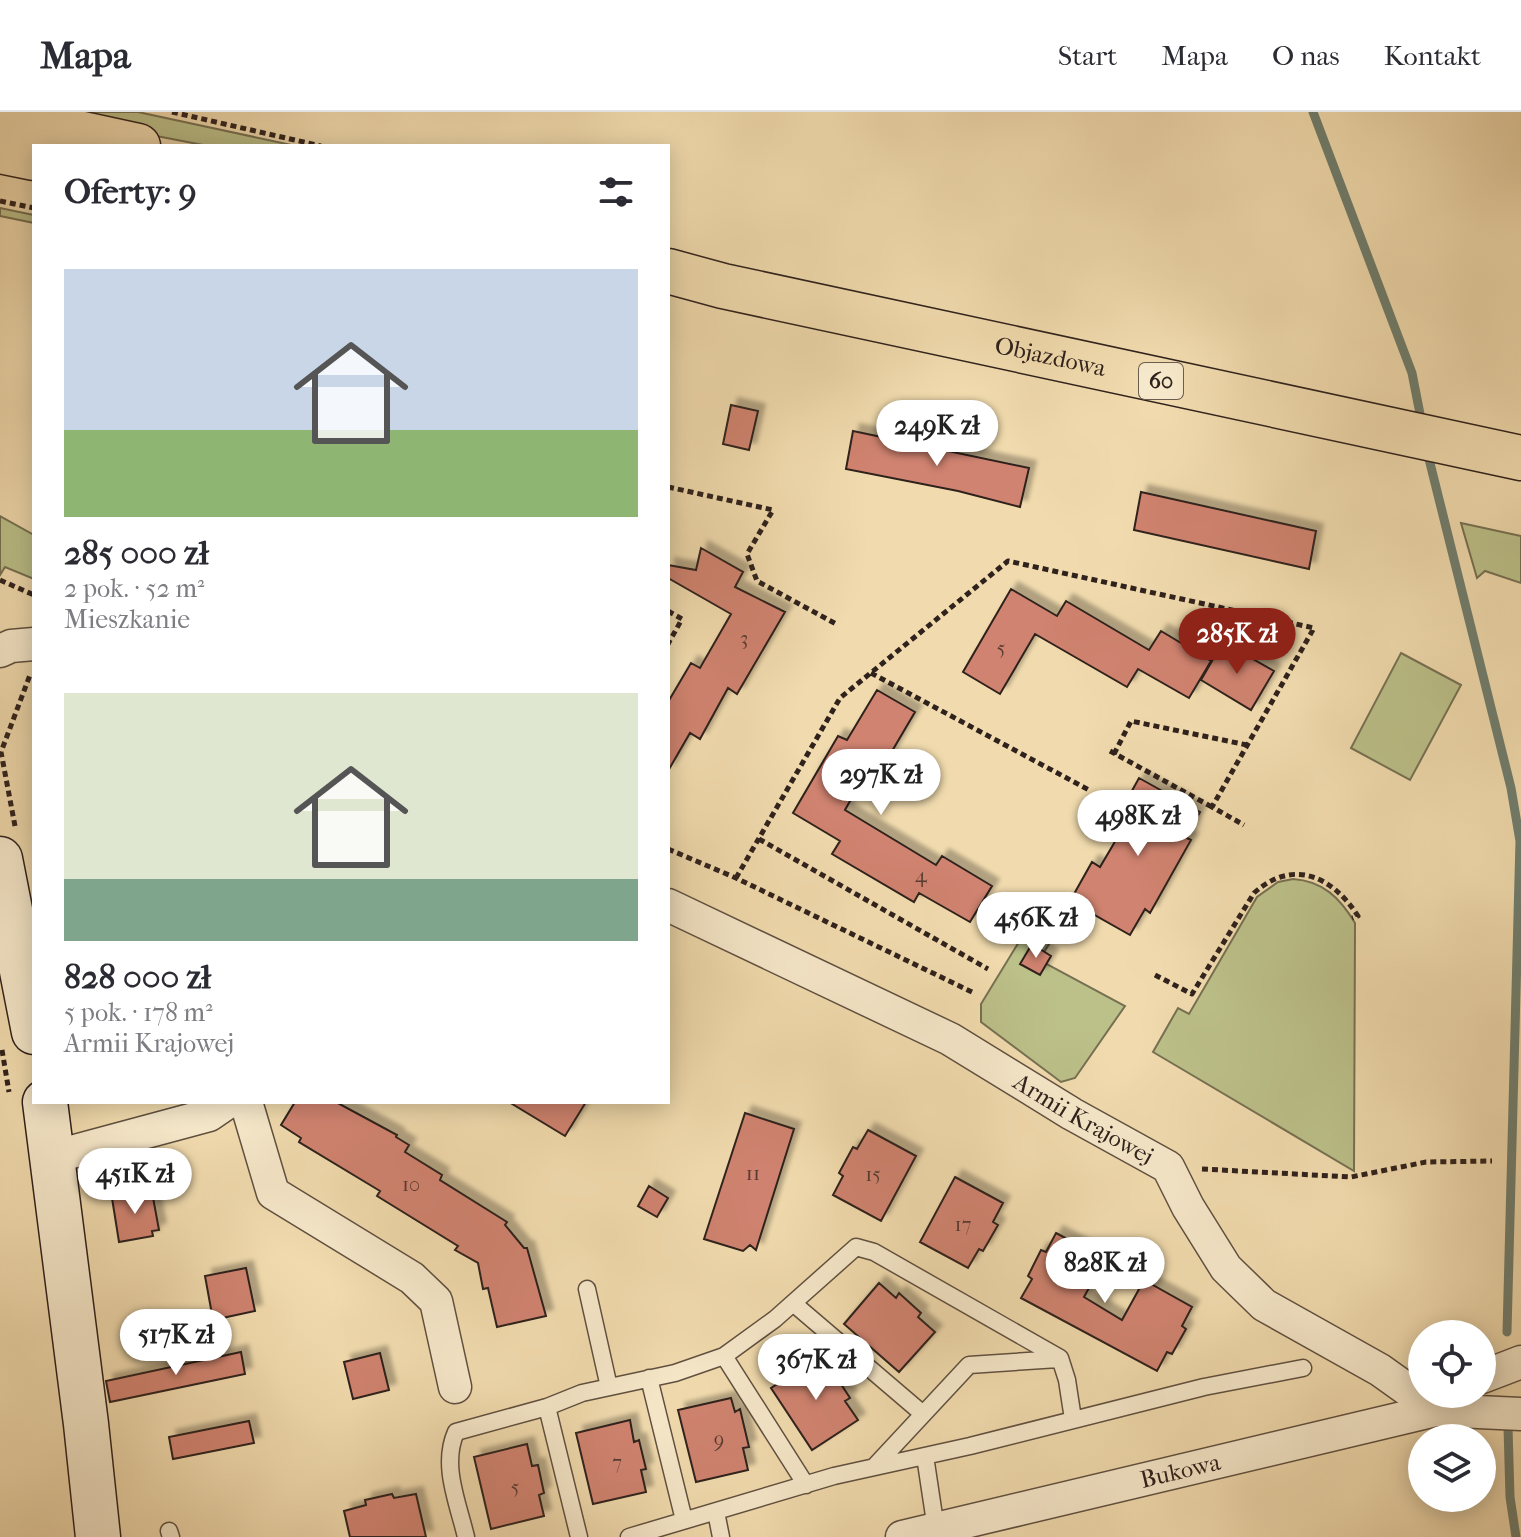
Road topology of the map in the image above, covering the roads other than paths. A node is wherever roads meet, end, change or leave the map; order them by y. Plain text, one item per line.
1 (0, 116) edge
2 (129, 144) edge
3 (0, 151) edge
4 (32, 158) edge
5 (670, 272) edge
6 (670, 281) edge
7 (723, 286) junction
8 (1500, 453) edge
9 (32, 644) edge
10 (0, 651) edge
11 (9, 849) edge
12 (670, 906) edge
13 (32, 1017) edge
14 (45, 1104) edge
15 (225, 1104) edge
16 (247, 1104) edge
17 (53, 1157) junction
18 (587, 1289) dead end
19 (793, 1303) junction
20 (724, 1356) junction
21 (1060, 1358) junction
22 (1521, 1362) edge
23 (1303, 1368) dead end
24 (1496, 1372) edge
25 (649, 1378) junction
26 (1408, 1384) edge
27 (455, 1387) dead end
28 (609, 1387) junction
29 (547, 1407) junction
30 (1420, 1408) edge
31 (1482, 1408) edge
32 (923, 1414) junction
33 (1521, 1414) edge
34 (1073, 1419) junction
35 (925, 1456) junction
36 (873, 1467) junction
37 (806, 1485) junction
38 (716, 1512) junction
39 (684, 1520) junction
40 (936, 1529) junction
41 (98, 1537) edge
42 (466, 1537) edge
43 (579, 1537) edge
44 (629, 1537) edge
45 (721, 1537) edge
46 (902, 1537) edge

1 - 2 main road
3 - 4 main road
5 - 7 main road, Objazdowa / 60
6 - 7 main road, Objazdowa / 60
7 - 8 main road, Objazdowa / 60
9 - 10 street
11 - 13 street
12 - 26 street, Armii Krajowej
14 - 17 street
15 - 17 street
16 - 27 street
17 - 41 street
18 - 28 lane
19 - 20 lane
19 - 21 lane
19 - 32 lane
20 - 25 lane
20 - 37 lane
21 - 32 lane
21 - 34 lane
22 - 24 street
23 - 34 lane
25 - 28 lane
25 - 39 lane
28 - 29 lane
29 - 42 lane
29 - 43 lane
30 - 40 street, Bukowa
31 - 33 street, Bukowa
32 - 36 lane
34 - 35 lane
35 - 36 lane
35 - 40 lane
36 - 37 lane
37 - 38 lane
38 - 39 lane
38 - 45 lane
39 - 44 lane
40 - 46 street, Bukowa

